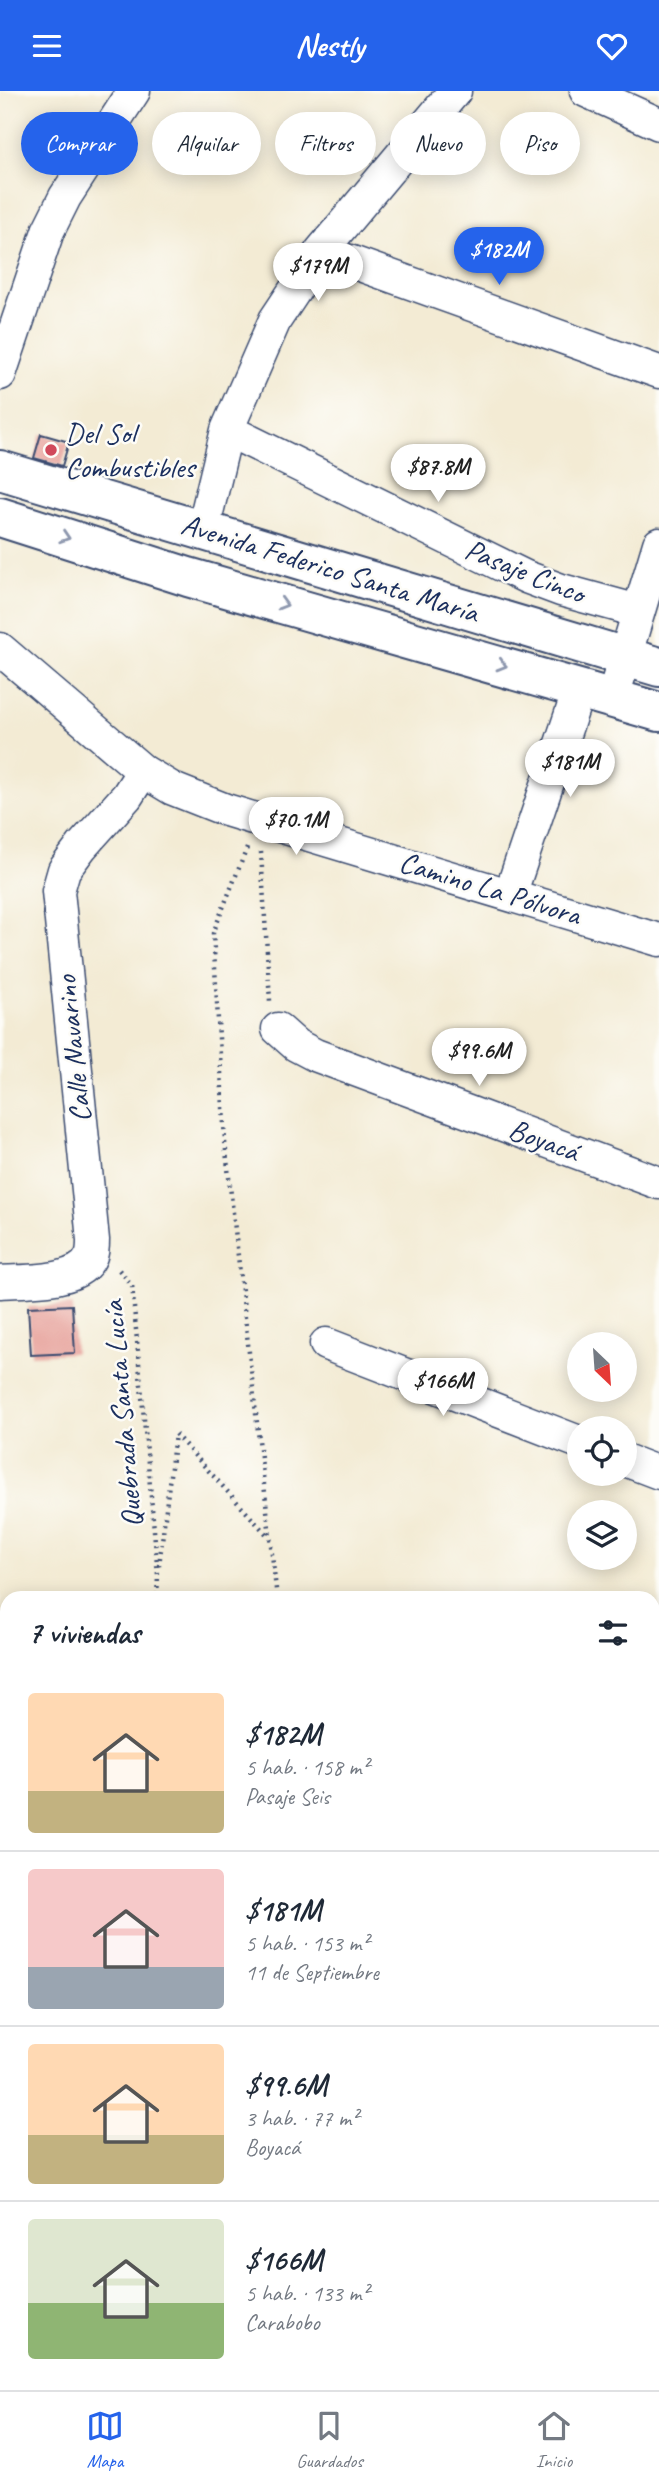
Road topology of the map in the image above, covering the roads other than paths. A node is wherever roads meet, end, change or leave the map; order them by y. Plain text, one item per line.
1 (134, 91) edge
2 (455, 91) edge
3 (586, 91) edge
4 (659, 124) edge
5 (321, 251) junction
6 (659, 372) edge
7 (0, 374) edge
8 (227, 430) junction
9 (0, 470) edge
10 (0, 517) edge
11 (203, 529) junction
12 (659, 544) edge
13 (638, 611) junction
14 (0, 649) edge
15 (642, 662) edge
16 (597, 692) junction
17 (659, 712) edge
18 (143, 771) junction
19 (510, 895) junction
20 (659, 940) edge
21 (278, 1028) road end
22 (659, 1183) edge
23 (0, 1282) edge
24 (326, 1344) dead end
25 (567, 1437) edge
26 (637, 1465) edge
27 (659, 1473) edge

1 - 7 street
2 - 5 street
3 - 4 street
5 - 6 street
5 - 8 street
8 - 11 street
8 - 13 street, Pasaje Cinco
9 - 11 main road, Avenida Federico Santa María
10 -> 16 main road, Avenida Federico Santa María
11 - 15 main road, Avenida Federico Santa María
12 - 13 street
13 - 15 street
14 - 18 street, Camino La Pólvora
15 - 16 street
16 - 17 main road, Avenida Federico Santa María
16 - 19 street
18 - 19 street, Camino La Pólvora
18 - 23 street, Calle Navarino
19 - 20 street, Camino La Pólvora
21 - 22 street, Boyacá
24 - 25 street
26 - 27 street

